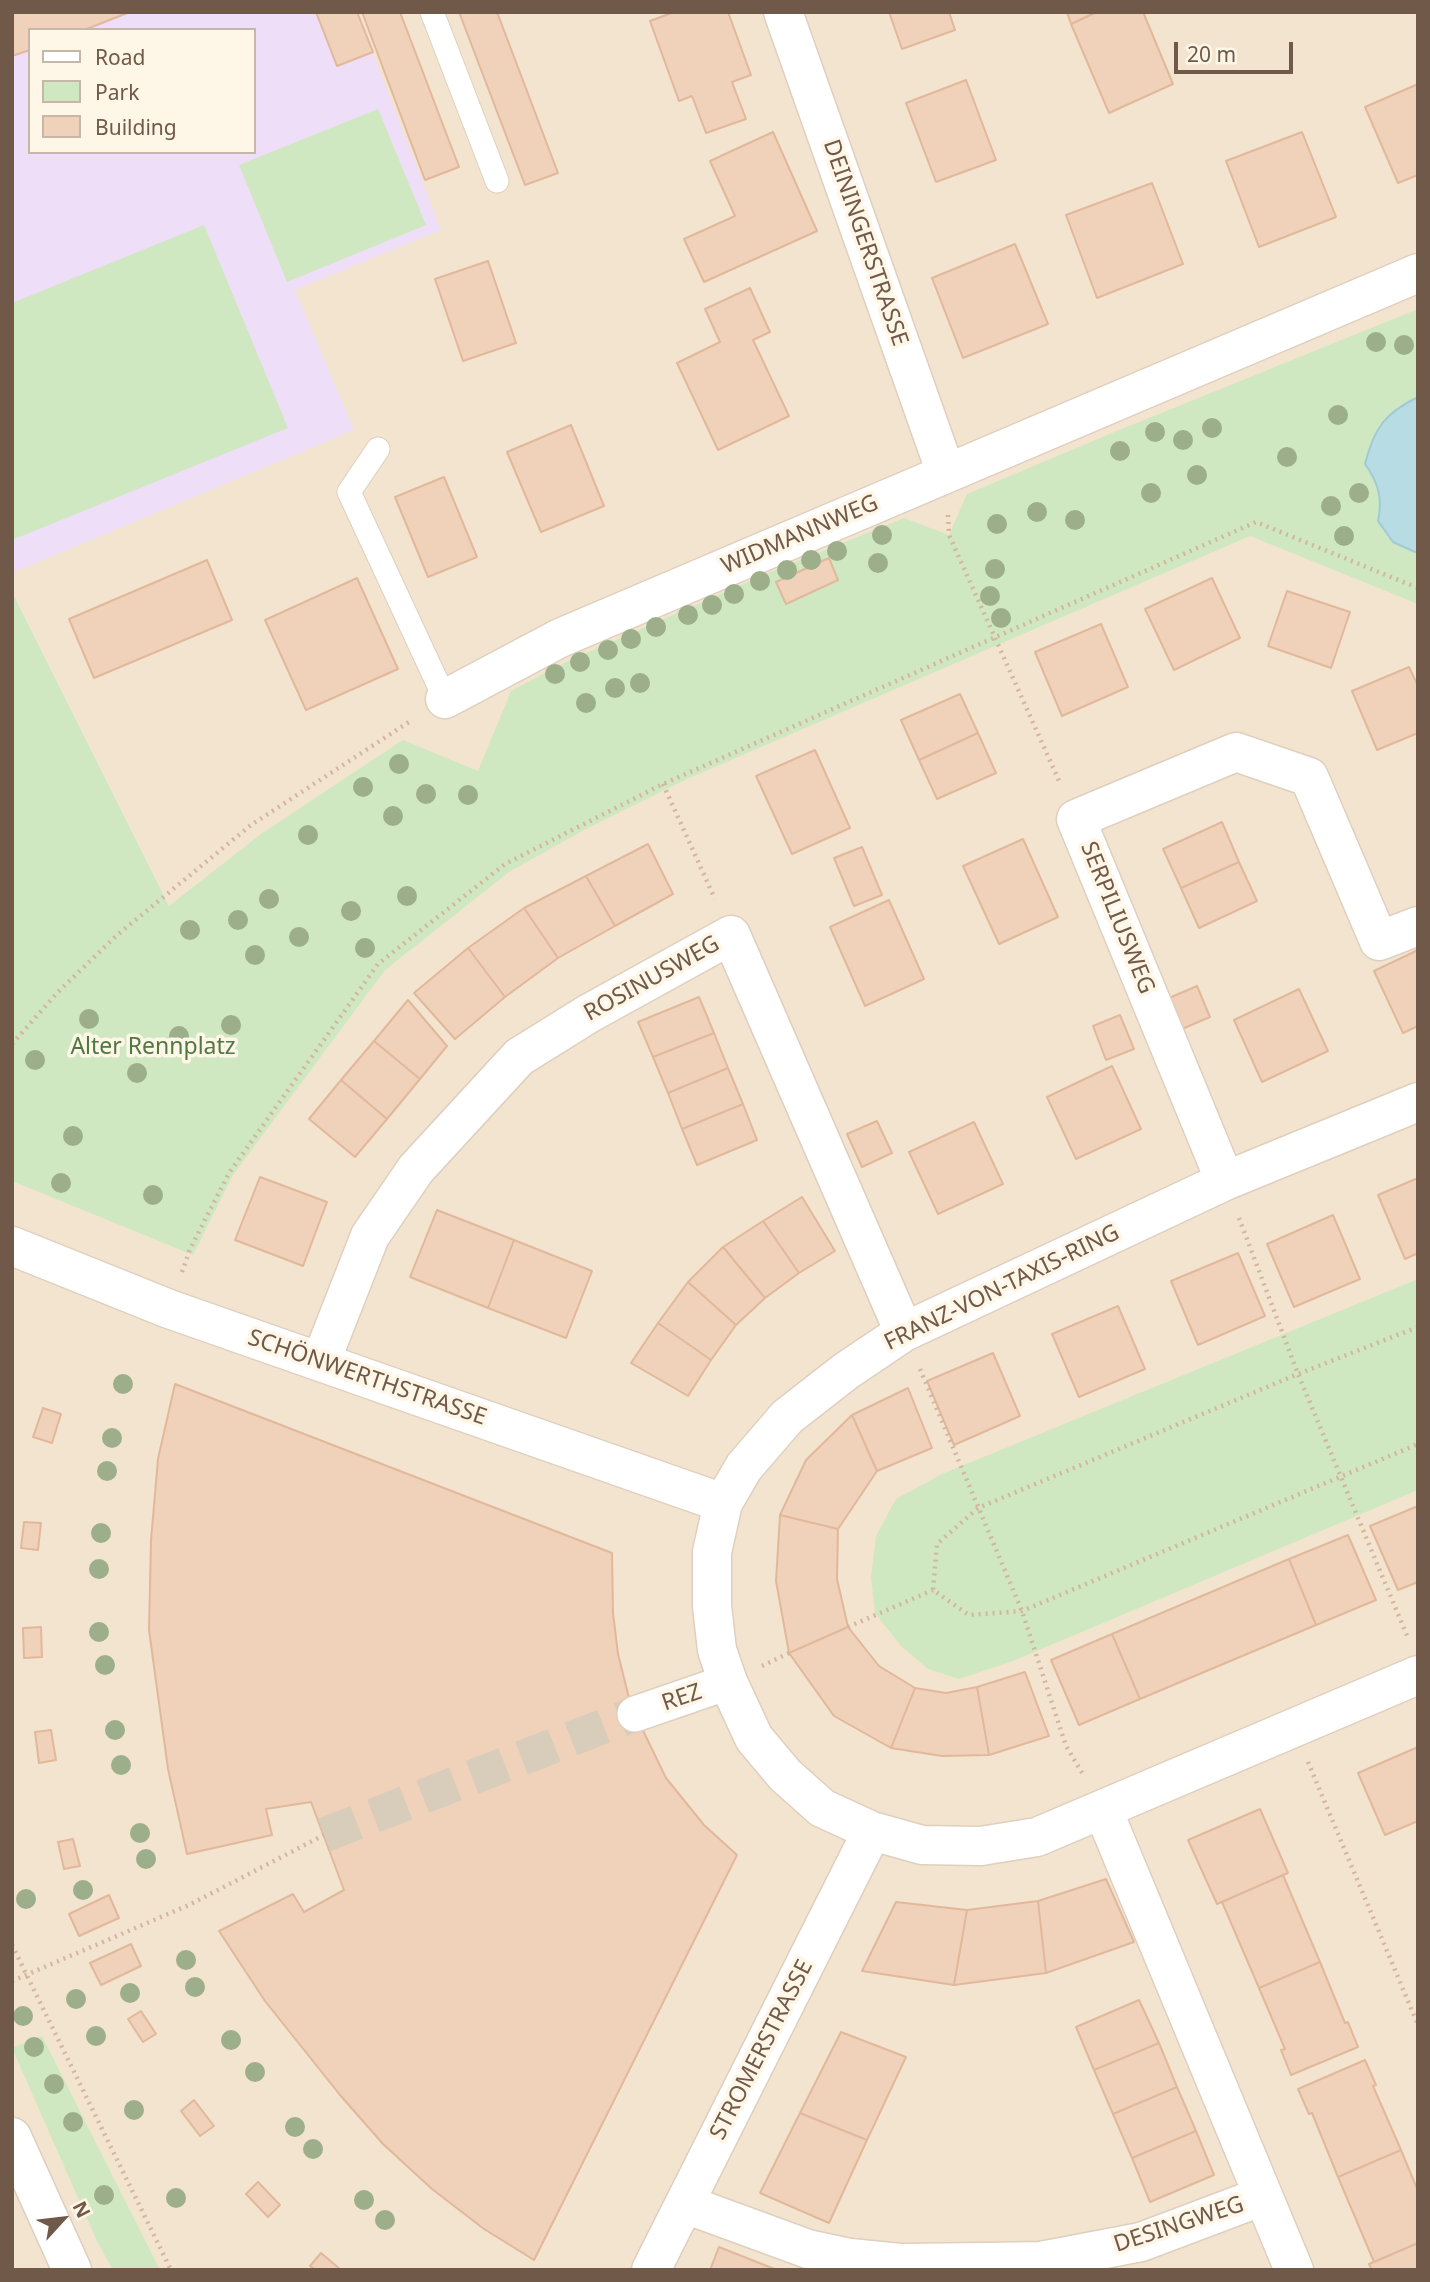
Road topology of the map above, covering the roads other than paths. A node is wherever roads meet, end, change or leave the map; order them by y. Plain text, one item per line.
1 (432, 12) edge
2 (783, 12) edge
3 (497, 181) dead end
4 (1418, 273) edge
5 (378, 449) dead end
6 (946, 473) junction
7 (444, 699) joint
8 (1418, 926) edge
9 (1418, 1102) edge
10 (1225, 1181) junction
11 (12, 1246) edge
12 (904, 1332) junction
13 (321, 1362) junction
14 (723, 1503) junction
15 (1415, 1662) edge
16 (728, 1682) junction
17 (635, 1714) tunnel mouth
18 (1103, 1810) junction
19 (872, 1830) junction
20 (12, 2137) edge
21 (1262, 2196) junction
22 (685, 2204) junction
23 (72, 2270) edge
24 (651, 2270) edge
25 (1294, 2270) edge

1 - 3 lane
2 - 6 street, DEININGERSTRASSE
4 - 6 street, WIDMANNWEG
5 - 7 lane
6 - 7 street, WIDMANNWEG
8 - 10 street, SERPILIUSWEG
9 - 10 street, FRANZ-VON-TAXIS-RING
10 - 12 street, FRANZ-VON-TAXIS-RING
11 - 13 street, SCHÖNWERTHSTRASSE
12 - 13 street, ROSINUSWEG
12 - 14 street, FRANZ-VON-TAXIS-RING
13 - 14 street, SCHÖNWERTHSTRASSE
14 - 16 street, FRANZ-VON-TAXIS-RING
15 - 18 street, FRANZ-VON-TAXIS-RING
16 - 17 street, REZ
16 - 19 street, FRANZ-VON-TAXIS-RING
18 - 19 street, FRANZ-VON-TAXIS-RING
18 - 21 street, DESINGWEG
19 - 22 street, STROMERSTRASSE
20 - 23 street
21 - 22 street, DESINGWEG
21 - 25 street, DESINGWEG
22 - 24 street, STROMERSTRASSE

